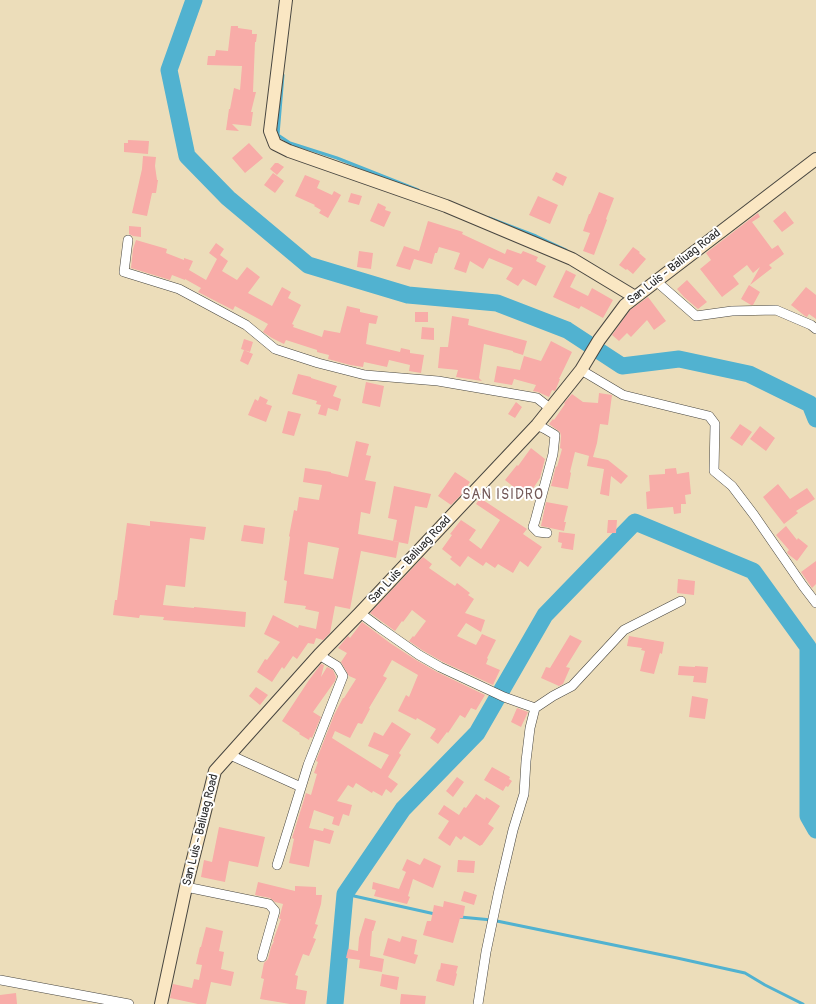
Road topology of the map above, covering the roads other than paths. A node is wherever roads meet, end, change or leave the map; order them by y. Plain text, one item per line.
1 (286, 0) edge
2 (816, 159) edge
3 (128, 240) dead end
4 (656, 281) junction
5 (635, 297) junction
6 (816, 329) edge
7 (583, 367) junction
8 (551, 409) junction
9 (536, 426) junction
10 (547, 533) dead end
11 (681, 601) dead end
12 (816, 603) edge
13 (360, 613) junction
14 (319, 655) junction
15 (535, 708) junction
16 (230, 754) junction
17 (301, 788) junction
18 (277, 865) dead end
19 (186, 887) junction
20 (262, 957) dead end
21 (0, 980) edge
22 (129, 1004) edge
23 (161, 1004) edge
24 (478, 1004) edge

1 - 5 main road
2 - 4 main road, San Luis - Baliuag Road
3 - 8 street
4 - 5 main road, San Luis - Baliuag Road
4 - 6 street
5 - 7 main road, San Luis - Baliuag Road
7 - 8 main road, San Luis - Baliuag Road
7 - 12 street
8 - 9 main road, San Luis - Baliuag Road
9 - 10 street
9 - 13 main road, San Luis - Baliuag Road
11 - 15 street
13 - 14 main road, San Luis - Baliuag Road
13 - 15 street
14 - 16 main road, San Luis - Baliuag Road
14 - 17 street
15 - 24 street
16 - 17 street
16 - 19 main road, San Luis - Baliuag Road
17 - 18 street
19 - 20 street
19 - 23 main road, San Luis - Baliuag Road
21 - 22 street

